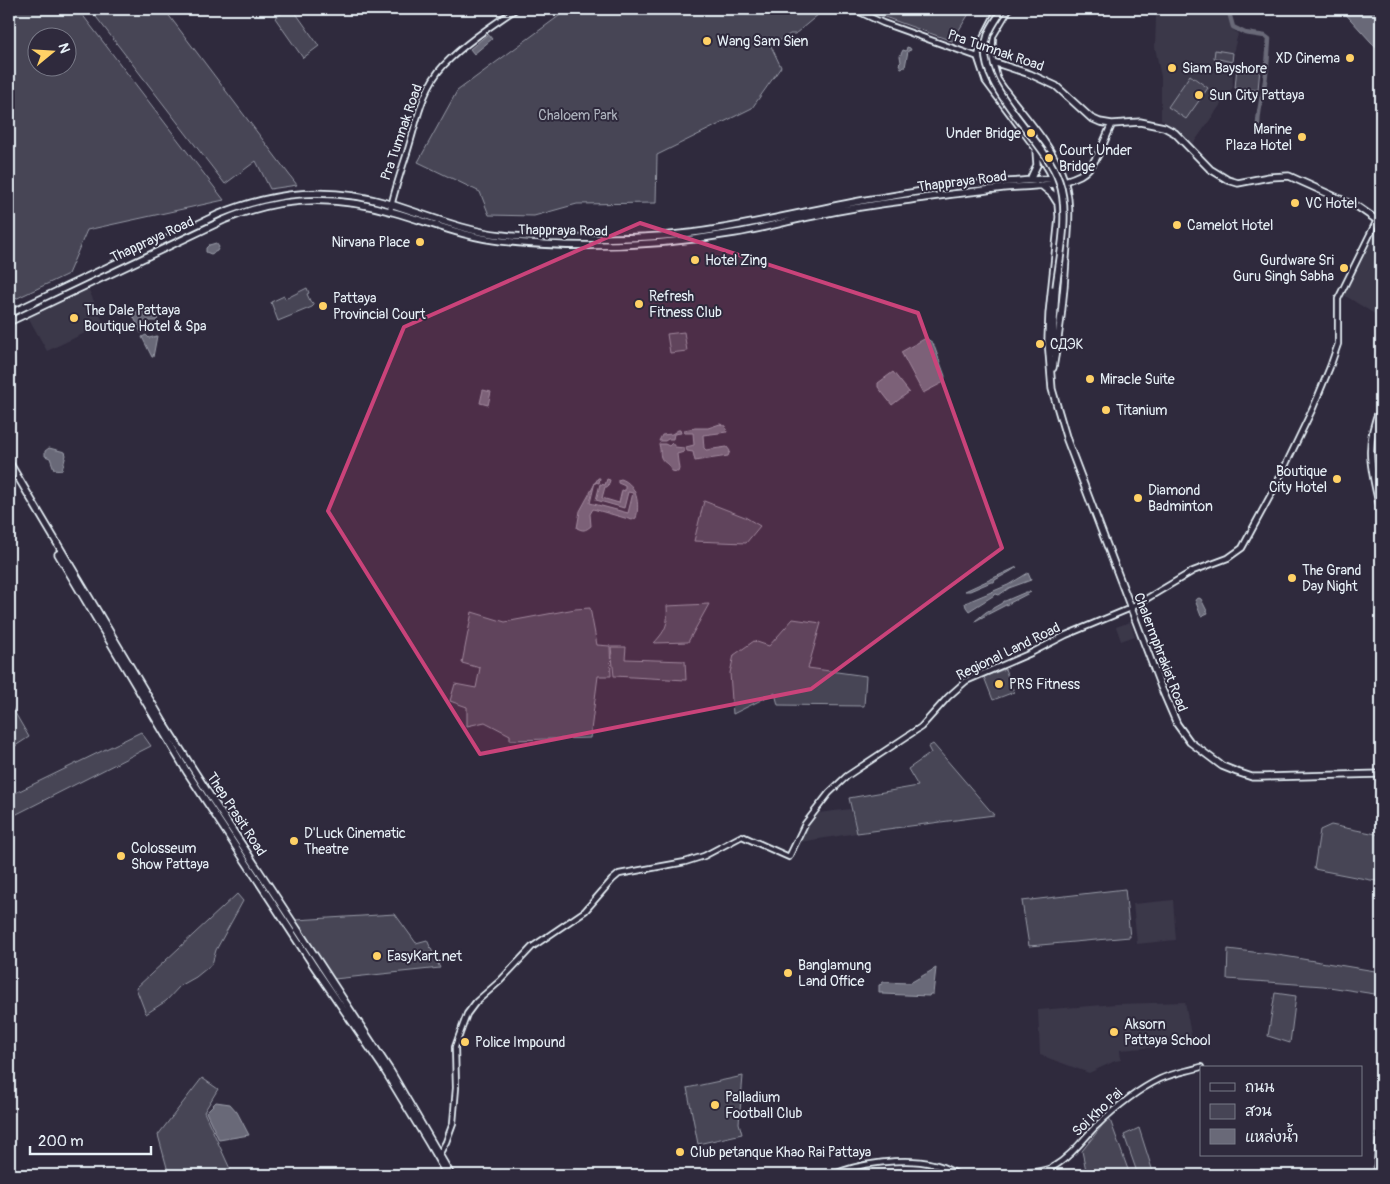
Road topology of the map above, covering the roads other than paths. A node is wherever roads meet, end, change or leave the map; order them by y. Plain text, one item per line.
1 (516, 9) edge
2 (853, 9) edge
3 (998, 9) edge
4 (1003, 9) edge
5 (1009, 9) edge
6 (993, 16) junction
7 (1001, 20) junction
8 (978, 57) junction
9 (992, 60) junction
10 (1008, 66) junction
11 (998, 80) junction
12 (1003, 88) junction
13 (995, 93) junction
14 (1112, 124) junction
15 (1046, 145) junction
16 (1037, 150) junction
17 (1064, 179) junction
18 (1030, 180) junction
19 (1054, 181) junction
20 (1015, 184) junction
21 (1040, 185) junction
22 (356, 196) junction
23 (274, 197) junction
24 (266, 199) junction
25 (356, 203) junction
26 (1058, 203) junction
27 (275, 204) junction
28 (268, 206) junction
29 (390, 208) junction
30 (1059, 217) junction
31 (1069, 218) junction
32 (1379, 222) edge
33 (173, 239) junction
34 (9, 314) edge
35 (9, 322) edge
36 (1051, 377) junction
37 (1381, 406) edge
38 (9, 462) edge
39 (9, 470) edge
40 (1381, 512) edge
41 (1131, 608) junction
42 (1381, 774) edge
43 (1200, 1067) edge
44 (1381, 1125) edge
45 (438, 1154) junction
46 (1380, 1174) edge
47 (447, 1175) edge
48 (452, 1175) edge
49 (832, 1175) edge
50 (959, 1175) edge
51 (1012, 1175) edge

1 - 29 street, Pra Tumnak Road
2 - 8 street, Pra Tumnak Road
3 - 6 street
4 - 36 main road, bridge
5 - 7 street, Chalermphrakiat Road
6 - 7 street
6 - 8 street
7 - 9 street, Chalermphrakiat Road
8 - 9 main road, Pra Tumnak Road
8 - 13 main road, Chalermphrakiat Road
9 - 10 main road, Pra Tumnak Road
9 - 11 main road, Chalermphrakiat Road
10 - 11 main road
10 - 14 main road, Pra Tumnak Road
11 - 12 main road, Chalermphrakiat Road
12 - 13 main road
12 - 15 main road, Chalermphrakiat Road
13 - 16 main road, Chalermphrakiat Road
14 - 17 main road, Thappraya Road
14 - 32 main road
15 - 16 main road
15 - 17 main road, Chalermphrakiat Road
16 - 18 main road
16 - 19 main road, Chalermphrakiat Road
17 - 19 main road, Thappraya Road
17 - 31 main road, Chalermphrakiat Road
18 - 19 main road, Thappraya Road
18 - 20 main road, Thappraya Road
19 - 21 main road, Thappraya Road
19 - 26 main road, Chalermphrakiat Road
20 - 21 main road, Thappraya Road
20 - 29 main road, Thappraya Road
21 - 26 main road
22 - 23 main road, Thappraya Road
22 - 25 street
22 - 29 main road, Thappraya Road
23 - 24 main road, Thappraya Road
23 - 27 street
24 - 28 street
24 - 33 main road, Thappraya Road
25 - 27 main road, Thappraya Road
25 - 29 main road, Thappraya Road
26 - 30 main road, Chalermphrakiat Road
27 - 28 main road, Thappraya Road
28 - 33 main road, Thappraya Road
30 - 31 main road
30 - 36 main road, Chalermphrakiat Road
31 - 36 main road, Chalermphrakiat Road
32 - 41 street
33 - 34 main road, Thappraya Road
33 - 35 main road, Thappraya Road
36 - 41 main road, Chalermphrakiat Road
37 - 40 main road
38 - 45 main road, Thep Prasit Road
39 - 45 main road, Thep Prasit Road
41 - 42 main road, Chalermphrakiat Road
41 - 45 street, Regional Land Road
43 - 51 street, Soi Kho Pai
44 - 46 main road
45 - 47 main road, Thep Prasit Road
45 - 48 main road, Thep Prasit Road
49 - 50 street

